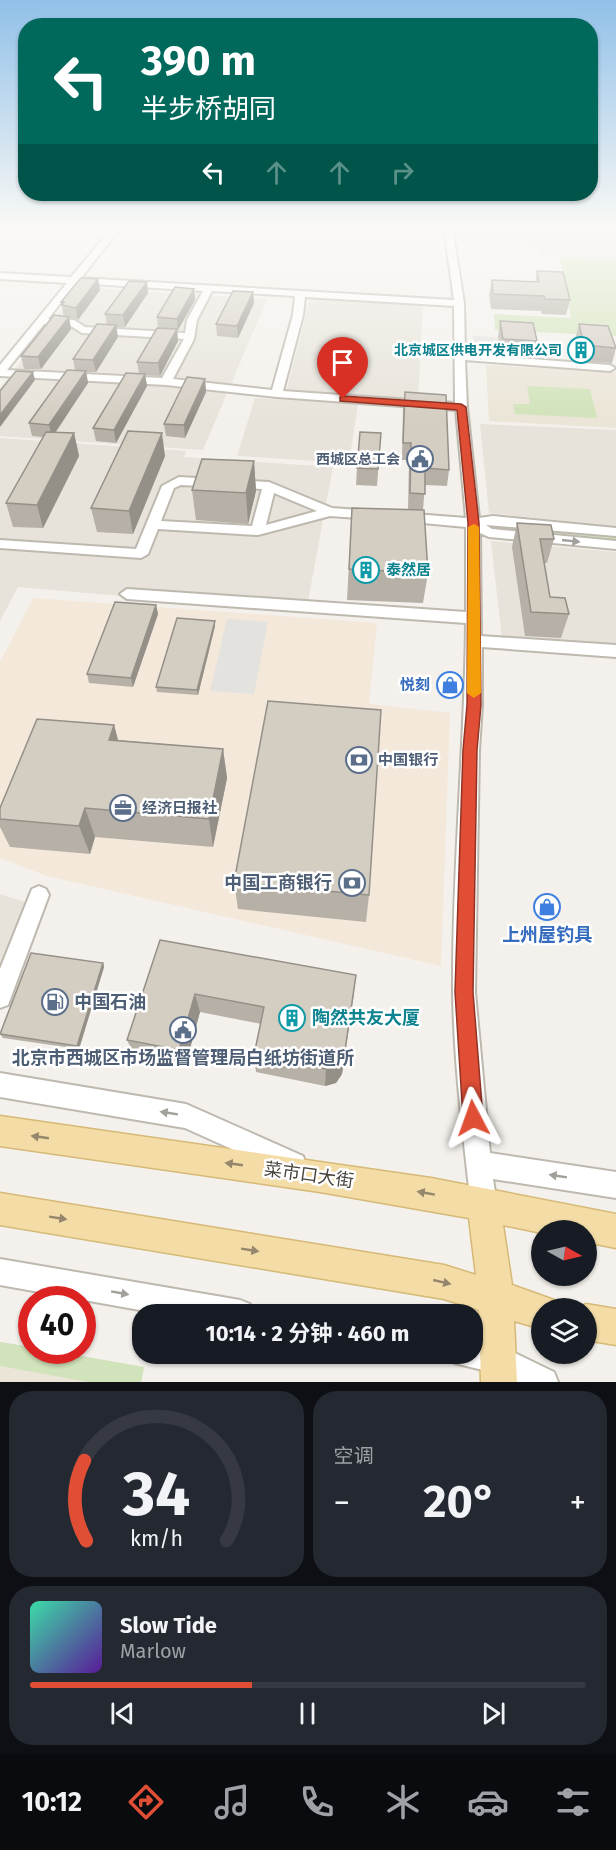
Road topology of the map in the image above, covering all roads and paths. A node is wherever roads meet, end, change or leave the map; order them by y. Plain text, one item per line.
1 (65, 291) edge
2 (207, 291) edge
3 (262, 291) edge
4 (457, 291) edge
5 (300, 294) junction
6 (459, 303) junction
7 (41, 321) junction
8 (189, 336) junction
9 (459, 356) junction
10 (610, 368) dead end
11 (0, 373) edge
12 (166, 382) junction
13 (276, 394) junction
14 (461, 407) junction
15 (269, 486) junction
16 (330, 512) junction
17 (474, 523) junction
18 (153, 525) junction
19 (258, 531) junction
20 (616, 532) edge
21 (0, 544) edge
22 (616, 545) edge
23 (127, 594) dead end
24 (473, 618) junction
25 (473, 641) junction
26 (616, 651) edge
27 (39, 895) dead end
28 (0, 997) edge
29 (0, 1085) edge
30 (0, 1131) edge
31 (478, 1164) junction
32 (320, 1176) junction
33 (616, 1185) edge
34 (484, 1205) junction
35 (0, 1209) edge
36 (616, 1231) edge
37 (0, 1272) edge
38 (496, 1298) junction
39 (183, 1304) edge
40 (531, 1309) edge
41 (597, 1324) edge
42 (616, 1327) edge
43 (483, 1363) edge
44 (499, 1371) edge
45 (544, 1382) edge

1 - 7 street
2 - 8 street
3 - 5 street
4 - 6 street
5 - 6 street
5 - 13 street
6 - 9 street
7 - 8 street
7 - 11 street
8 - 12 street
9 - 10 street
9 - 14 street
11 - 12 street
12 - 13 street
13 - 14 street
14 - 17 street
15 - 16 street
15 - 18 street
15 - 19 street
16 - 17 street
16 - 19 street
17 - 20 street
17 -> 22 street
17 - 24 street
18 - 19 street
18 - 21 street
23 - 24 street
24 - 25 street
25 - 26 street
25 - 31 street
27 - 28 street
32 -> 29 street
32 -> 30 main road, 菜市口大街
33 -> 31 street
31 - 34 street
34 -> 32 main road, 菜市口大街
34 - 36 main road, 菜市口大街
34 - 38 main road
35 -> 38 main road
37 -> 39 street
38 - 40 main road
38 - 44 main road
41 - 42 main road
43 - 44 street
44 - 45 street

